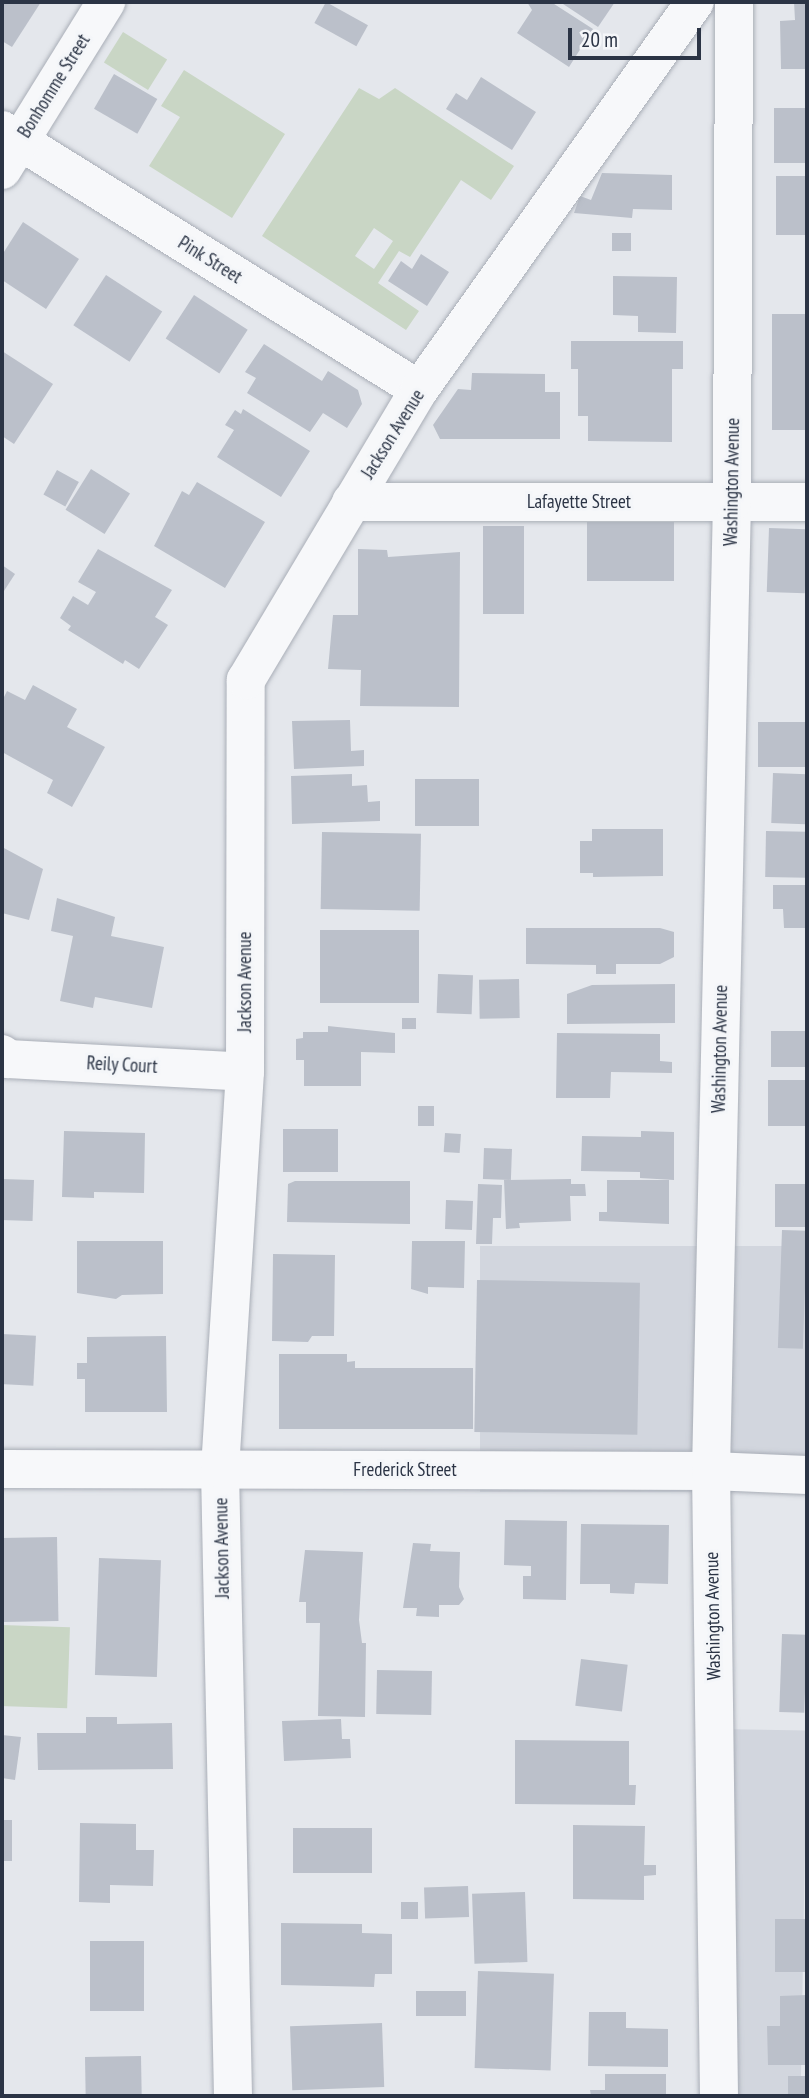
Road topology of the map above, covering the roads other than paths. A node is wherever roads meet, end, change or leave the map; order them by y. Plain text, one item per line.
1 (106, 2) edge
2 (695, 2) edge
3 (734, 2) edge
4 (8, 148) edge
5 (419, 390) junction
6 (351, 502) junction
7 (732, 502) junction
8 (807, 502) edge
9 (2, 1054) edge
10 (245, 1072) junction
11 (2, 1469) edge
12 (220, 1469) junction
13 (711, 1471) junction
14 (807, 1475) edge
15 (233, 2096) edge
16 (719, 2096) edge

1 - 4 street, Bonhomme Street
2 - 5 street, Jackson Avenue
3 - 7 street, Washington Avenue
4 - 5 street, Pink Street
5 - 6 street, Jackson Avenue
6 - 7 street, Lafayette Street
6 - 10 street, Jackson Avenue
7 - 8 street, Lafayette Street
7 - 13 street, Washington Avenue
9 - 10 street, Reily Court
10 - 12 street, Jackson Avenue
11 - 12 street, Frederick Street
12 - 13 street, Frederick Street
12 - 15 street, Jackson Avenue
13 - 14 street, Frederick Street
13 - 16 street, Washington Avenue

